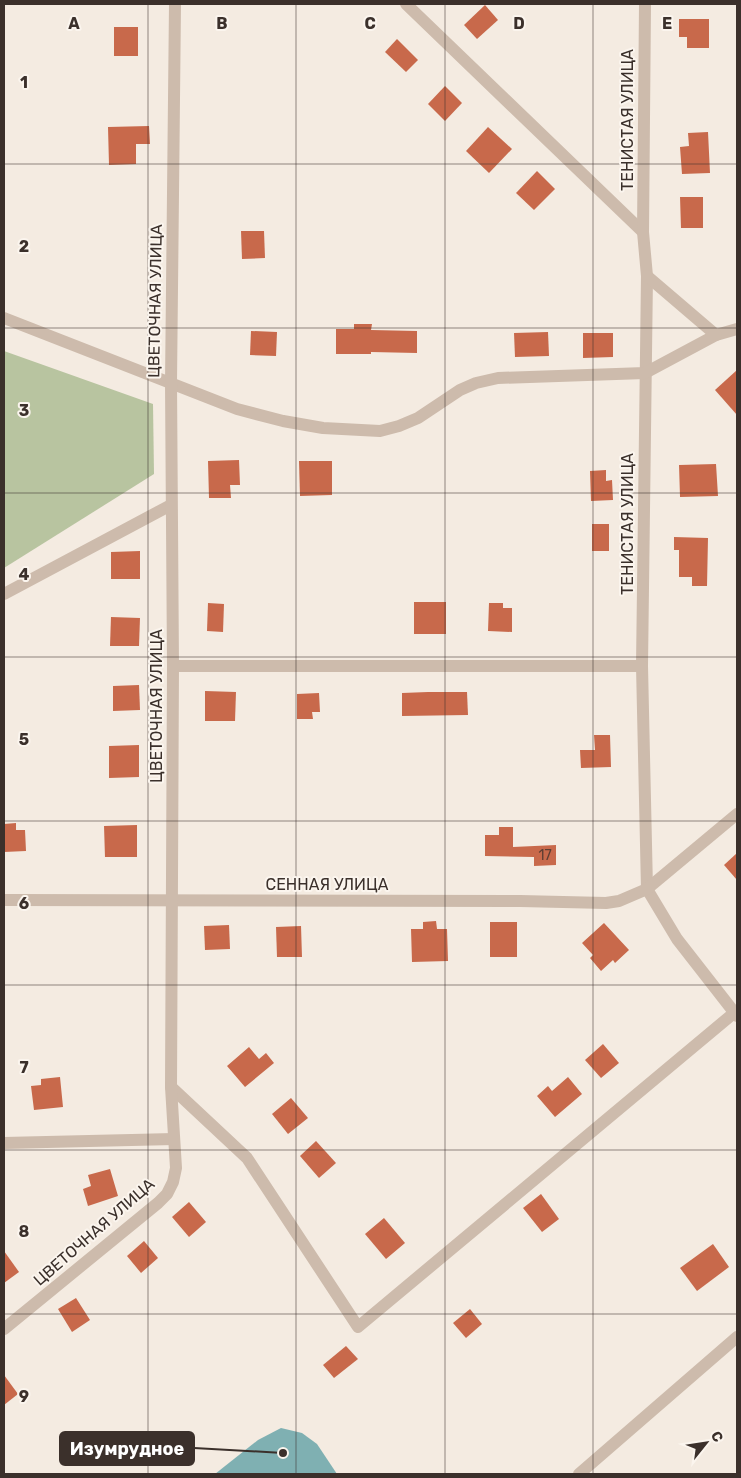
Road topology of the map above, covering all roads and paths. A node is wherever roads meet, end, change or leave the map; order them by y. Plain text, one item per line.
1 (175, 4) edge
2 (407, 4) edge
3 (644, 4) edge
4 (643, 232) junction
5 (647, 276) junction
6 (4, 318) edge
7 (737, 329) edge
8 (716, 335) junction
9 (645, 373) junction
10 (170, 383) junction
11 (171, 505) junction
12 (4, 594) edge
13 (173, 666) junction
14 (642, 666) junction
15 (737, 814) edge
16 (647, 889) junction
17 (4, 900) edge
18 (172, 900) junction
19 (736, 1015) edge
20 (171, 1087) junction
21 (174, 1139) junction
22 (4, 1143) edge
23 (4, 1329) edge
24 (737, 1337) edge
25 (579, 1474) edge

1 - 10 street, ЦВЕТОЧНАЯ УЛИЦА
2 - 4 street
3 - 4 street, ТЕНИСТАЯ УЛИЦА
4 - 5 street, ТЕНИСТАЯ УЛИЦА
5 - 8 street
5 - 9 street, ТЕНИСТАЯ УЛИЦА
6 - 10 street
7 - 8 street
8 - 9 street
9 - 10 street
9 - 14 street, ТЕНИСТАЯ УЛИЦА
10 - 11 street, ЦВЕТОЧНАЯ УЛИЦА
11 - 12 street
11 - 13 street, ЦВЕТОЧНАЯ УЛИЦА
13 - 14 street
13 - 18 street, ЦВЕТОЧНАЯ УЛИЦА
14 - 16 street, ТЕНИСТАЯ УЛИЦА
15 - 16 street, СЕННАЯ УЛИЦА
16 - 18 street, СЕННАЯ УЛИЦА
16 - 19 street, ТЕНИСТАЯ УЛИЦА
17 - 18 street, СЕННАЯ УЛИЦА
18 - 20 street, ЦВЕТОЧНАЯ УЛИЦА
19 - 20 street
20 - 21 street, ЦВЕТОЧНАЯ УЛИЦА
21 - 22 street
21 - 23 street, ЦВЕТОЧНАЯ УЛИЦА
24 - 25 street

